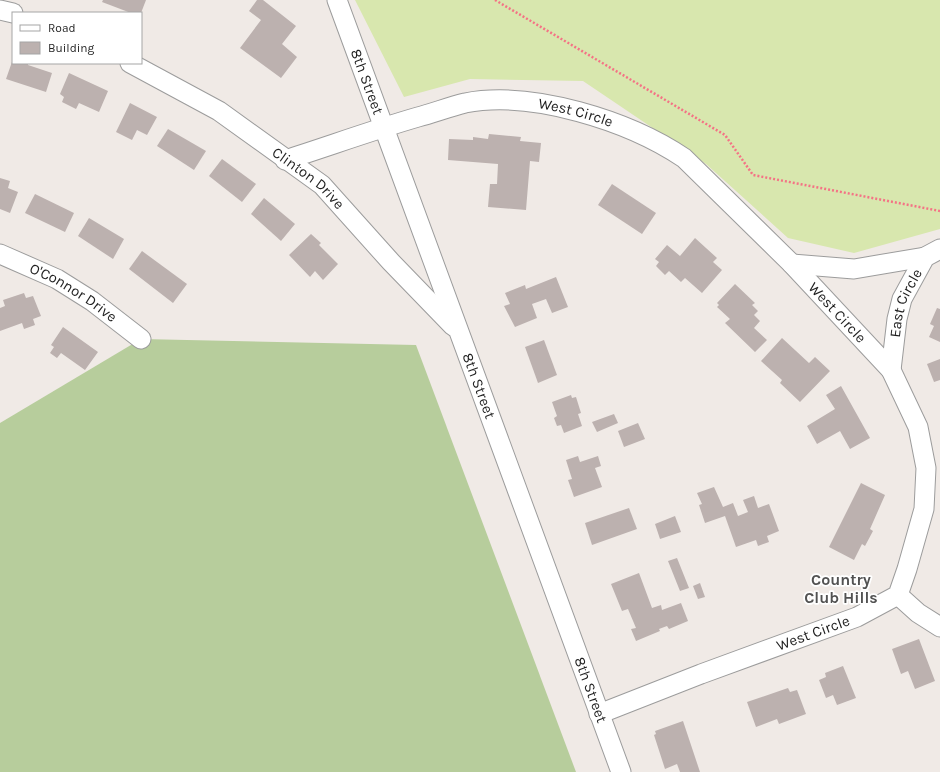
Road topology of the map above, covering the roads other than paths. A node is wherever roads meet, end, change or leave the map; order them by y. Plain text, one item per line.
1 (338, 0) edge
2 (0, 10) edge
3 (12, 13) edge
4 (132, 64) edge
5 (385, 127) junction
6 (285, 160) junction
7 (932, 253) edge
8 (0, 254) edge
9 (792, 264) junction
10 (458, 330) junction
11 (141, 339) dead end
12 (890, 370) junction
13 (898, 595) junction
14 (940, 627) edge
15 (599, 714) junction
16 (621, 772) edge

1 - 5 street, 8th Street
2 - 3 street
4 - 6 street, Clinton Drive
5 - 6 street, West Circle
5 - 9 street, West Circle
5 - 10 street, 8th Street
6 - 10 street, Clinton Drive
7 - 9 street
7 - 12 street, East Circle
8 - 11 street, O'Connor Drive
9 - 12 street, West Circle
10 - 15 street, 8th Street
12 - 13 street, West Circle
13 - 14 street
13 - 15 street, West Circle
15 - 16 street, 8th Street

